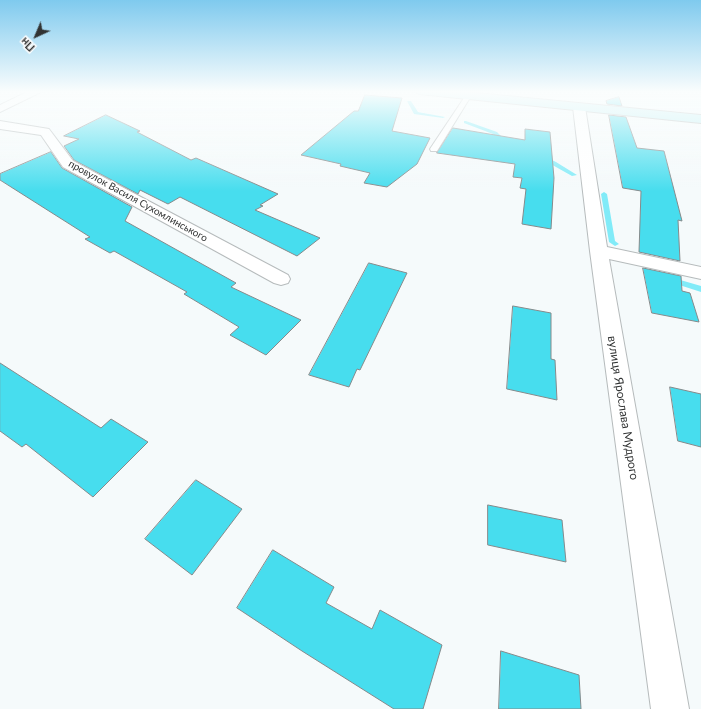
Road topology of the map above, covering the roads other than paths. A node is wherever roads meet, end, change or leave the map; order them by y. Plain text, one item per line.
1 (450, 124) edge
2 (581, 124) edge
3 (0, 125) edge
4 (434, 149) dead end
5 (599, 250) junction
6 (701, 273) edge
7 (281, 279) dead end
8 (670, 709) edge

1 - 4 lane
2 - 5 street, вулиця Ярослава Мудрого
3 - 7 street, провулок Василя Сухомлинського
5 - 6 street
5 - 8 street, вулиця Ярослава Мудрого

